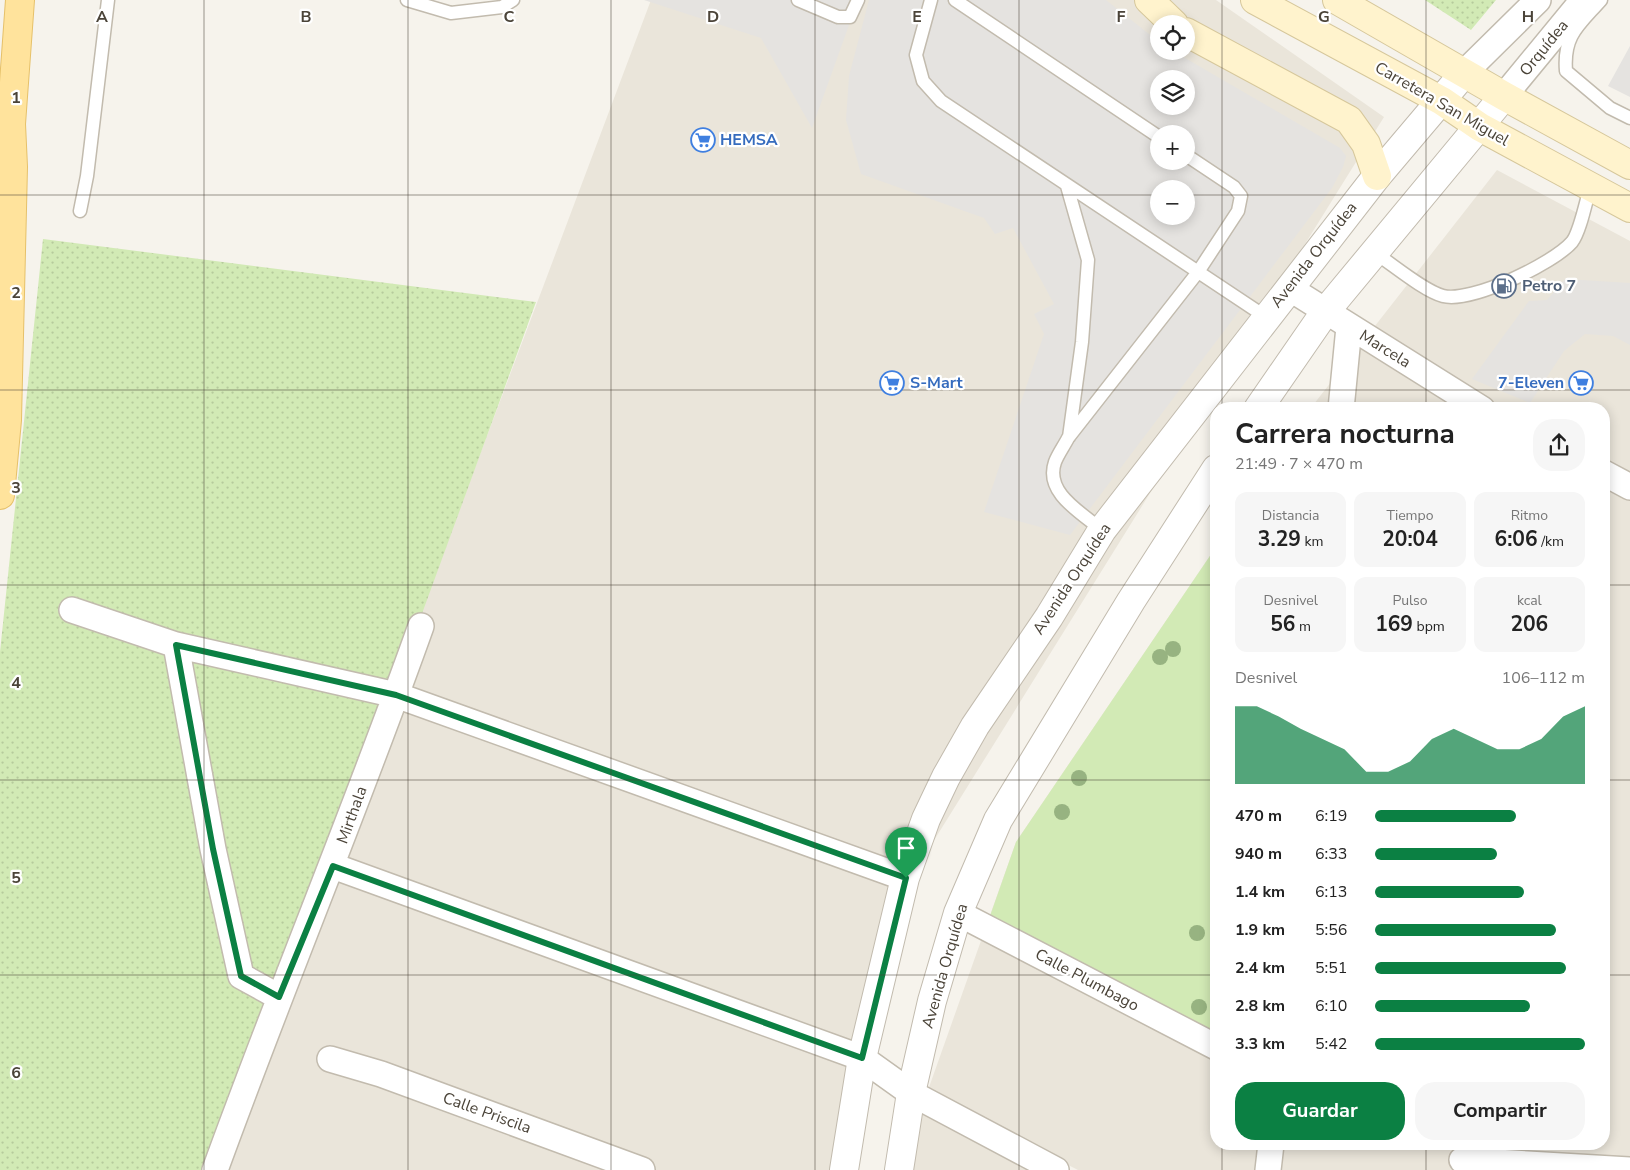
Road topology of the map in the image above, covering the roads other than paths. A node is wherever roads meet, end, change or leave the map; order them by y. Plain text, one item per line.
1 (4, 0) edge
2 (20, 0) edge
3 (108, 0) edge
4 (407, 0) edge
5 (512, 0) edge
6 (798, 0) edge
7 (858, 0) edge
8 (931, 0) edge
9 (955, 0) edge
10 (1149, 0) edge
11 (1255, 0) edge
12 (1337, 0) edge
13 (1538, 0) edge
14 (1583, 0) edge
15 (1601, 0) edge
16 (1165, 15) edge
17 (0, 37) edge
18 (1195, 37) edge
19 (1464, 72) junction
20 (1504, 96) junction
21 (1442, 101) junction
22 (1630, 118) edge
23 (1480, 127) junction
24 (1150, 131) edge
25 (1195, 161) edge
26 (1630, 165) edge
27 (13, 167) junction
28 (1377, 176) junction
29 (1067, 186) junction
30 (1590, 188) junction
31 (0, 192) edge
32 (1630, 208) edge
33 (80, 211) dead end
34 (1375, 253) junction
35 (1198, 272) junction
36 (1289, 288) junction
37 (1325, 312) junction
38 (1266, 317) junction
39 (1349, 327) junction
40 (1263, 402) edge
41 (1342, 402) edge
42 (1471, 402) edge
43 (1068, 438) junction
44 (1610, 477) edge
45 (1210, 478) edge
46 (1630, 486) edge
47 (0, 495) edge
48 (1102, 530) junction
49 (72, 610) dead end
50 (421, 626) dead end
51 (176, 645) junction
52 (396, 695) junction
53 (333, 866) junction
54 (906, 878) junction
55 (958, 912) junction
56 (279, 997) junction
57 (1210, 1044) edge
58 (862, 1058) junction
59 (330, 1059) dead end
60 (911, 1093) junction
61 (1270, 1150) edge
62 (1462, 1158) edge
63 (215, 1170) edge
64 (642, 1170) edge
65 (844, 1170) edge
66 (899, 1170) edge
67 (1056, 1170) edge
68 (1268, 1170) edge
69 (1630, 1170) edge

1 - 17 main road
2 - 27 main road
3 - 33 lane
4 - 5 lane
6 - 7 lane
8 - 29 lane
9 - 24 lane
10 - 16 main road
11 - 21 main road, Carretera San Miguel
12 - 19 main road
13 - 19 street
14 - 20 street, Orquídea
15 - 22 lane
18 - 28 main road
19 - 20 main road
19 - 21 street, Avenida Orquídea
20 - 23 street
20 - 26 main road
21 - 23 main road, Carretera San Miguel
21 - 28 street, Avenida Orquídea
23 - 30 main road, Carretera San Miguel
23 - 34 street
25 - 35 lane
27 - 31 main road
27 - 47 main road
28 - 36 street, Avenida Orquídea
29 - 35 lane
29 - 43 lane
30 - 32 main road, Carretera San Miguel
30 - 34 lane
34 - 37 street
35 - 38 lane
35 - 43 lane
36 - 37 street, Marcela
36 - 38 street, Avenida Orquídea
37 - 39 street, Marcela
37 - 40 street
38 - 48 street, Avenida Orquídea
39 - 41 street
39 - 42 street, Marcela
43 - 48 lane
44 - 46 street
45 - 55 street, Avenida Orquídea
48 - 54 street, Avenida Orquídea
49 - 51 street
50 - 52 street, Mirthala
51 - 52 street
51 - 56 street
52 - 53 street, Mirthala
52 - 54 street
53 - 56 street, Mirthala
53 - 58 street
54 - 58 street, Avenida Orquídea
55 - 57 street, Calle Plumbago
55 - 60 street, Avenida Orquídea
56 - 63 street, Mirthala
58 - 60 street
58 - 65 street, Avenida Orquídea
59 - 64 street, Calle Priscila
60 - 66 street, Avenida Orquídea
60 - 67 street
61 - 68 street
62 - 69 street

